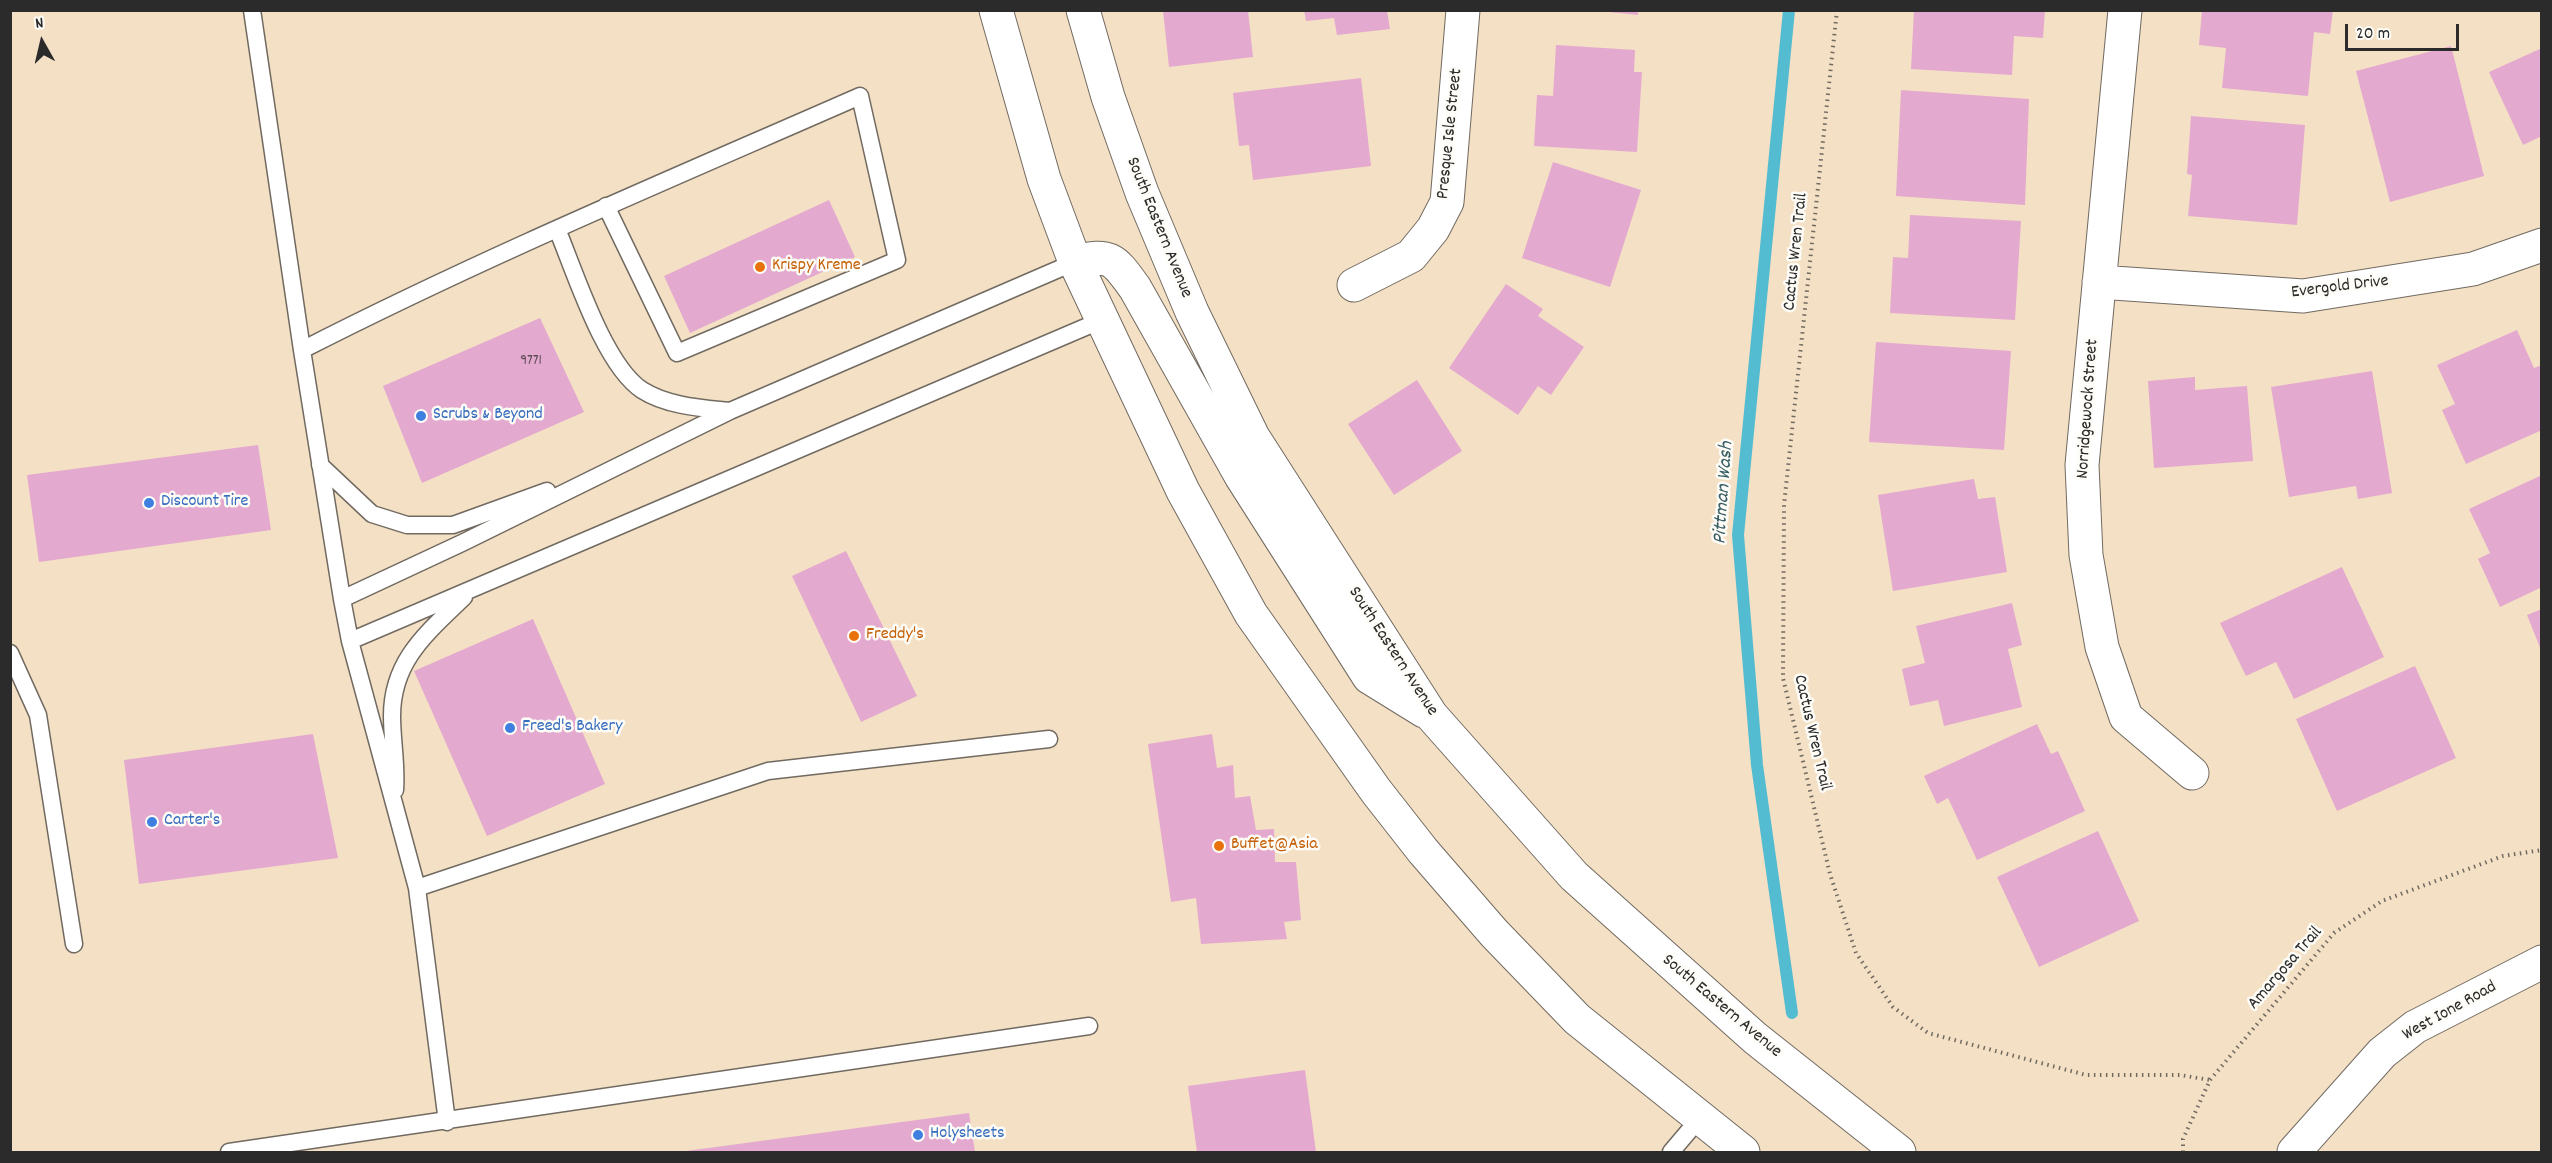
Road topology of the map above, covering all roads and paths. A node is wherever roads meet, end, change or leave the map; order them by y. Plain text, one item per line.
1 (252, 10) edge
2 (996, 10) edge
3 (1083, 10) edge
4 (1464, 10) edge
5 (1837, 10) edge
6 (2125, 10) edge
7 (606, 206) junction
8 (557, 229) junction
9 (2541, 245) edge
10 (1075, 262) junction
11 (2099, 282) junction
12 (1354, 285) dead end
13 (1102, 320) junction
14 (302, 351) junction
15 (730, 411) junction
16 (627, 462) junction
17 (320, 465) junction
18 (472, 590) junction
19 (342, 599) junction
20 (350, 641) junction
21 (10, 652) edge
22 (1431, 715) junction
23 (1049, 739) dead end
24 (2192, 773) dead end
25 (394, 806) junction
26 (2541, 850) edge
27 (417, 888) junction
28 (74, 944) dead end
29 (2541, 962) edge
30 (1089, 1026) dead end
31 (2210, 1080) junction
32 (1699, 1119) junction
33 (447, 1122) junction
34 (229, 1152) edge
35 (1671, 1152) edge
36 (1743, 1152) edge
37 (1899, 1152) edge
38 (2183, 1152) edge
39 (2294, 1152) edge

1 - 14 lane
2 - 10 main road
3 - 22 main road, South Eastern Avenue
4 - 12 main road, Presque Isle Street
5 - 31 path, Cactus Wren Trail
6 - 11 main road, Norridgewock Street
7 - 7 lane
7 - 8 lane
8 - 14 lane
8 - 15 lane
9 - 11 main road, Evergold Drive
10 - 13 main road
10 - 15 lane
10 - 22 main road
11 - 24 main road, Norridgewock Street
13 - 18 lane
13 - 32 main road
14 - 17 lane
15 - 16 lane
16 - 17 lane
16 - 19 lane
17 - 19 lane
18 - 20 lane
18 - 25 lane
19 - 20 lane
20 - 25 lane
21 - 28 lane
22 - 37 main road, South Eastern Avenue
23 - 27 lane
25 - 27 lane
26 - 31 path, Amargosa Trail
27 - 33 lane
29 - 39 main road, West Ione Road
30 - 33 lane
31 - 38 path, Amargosa Trail
32 - 35 lane
32 - 36 main road
33 - 34 lane

